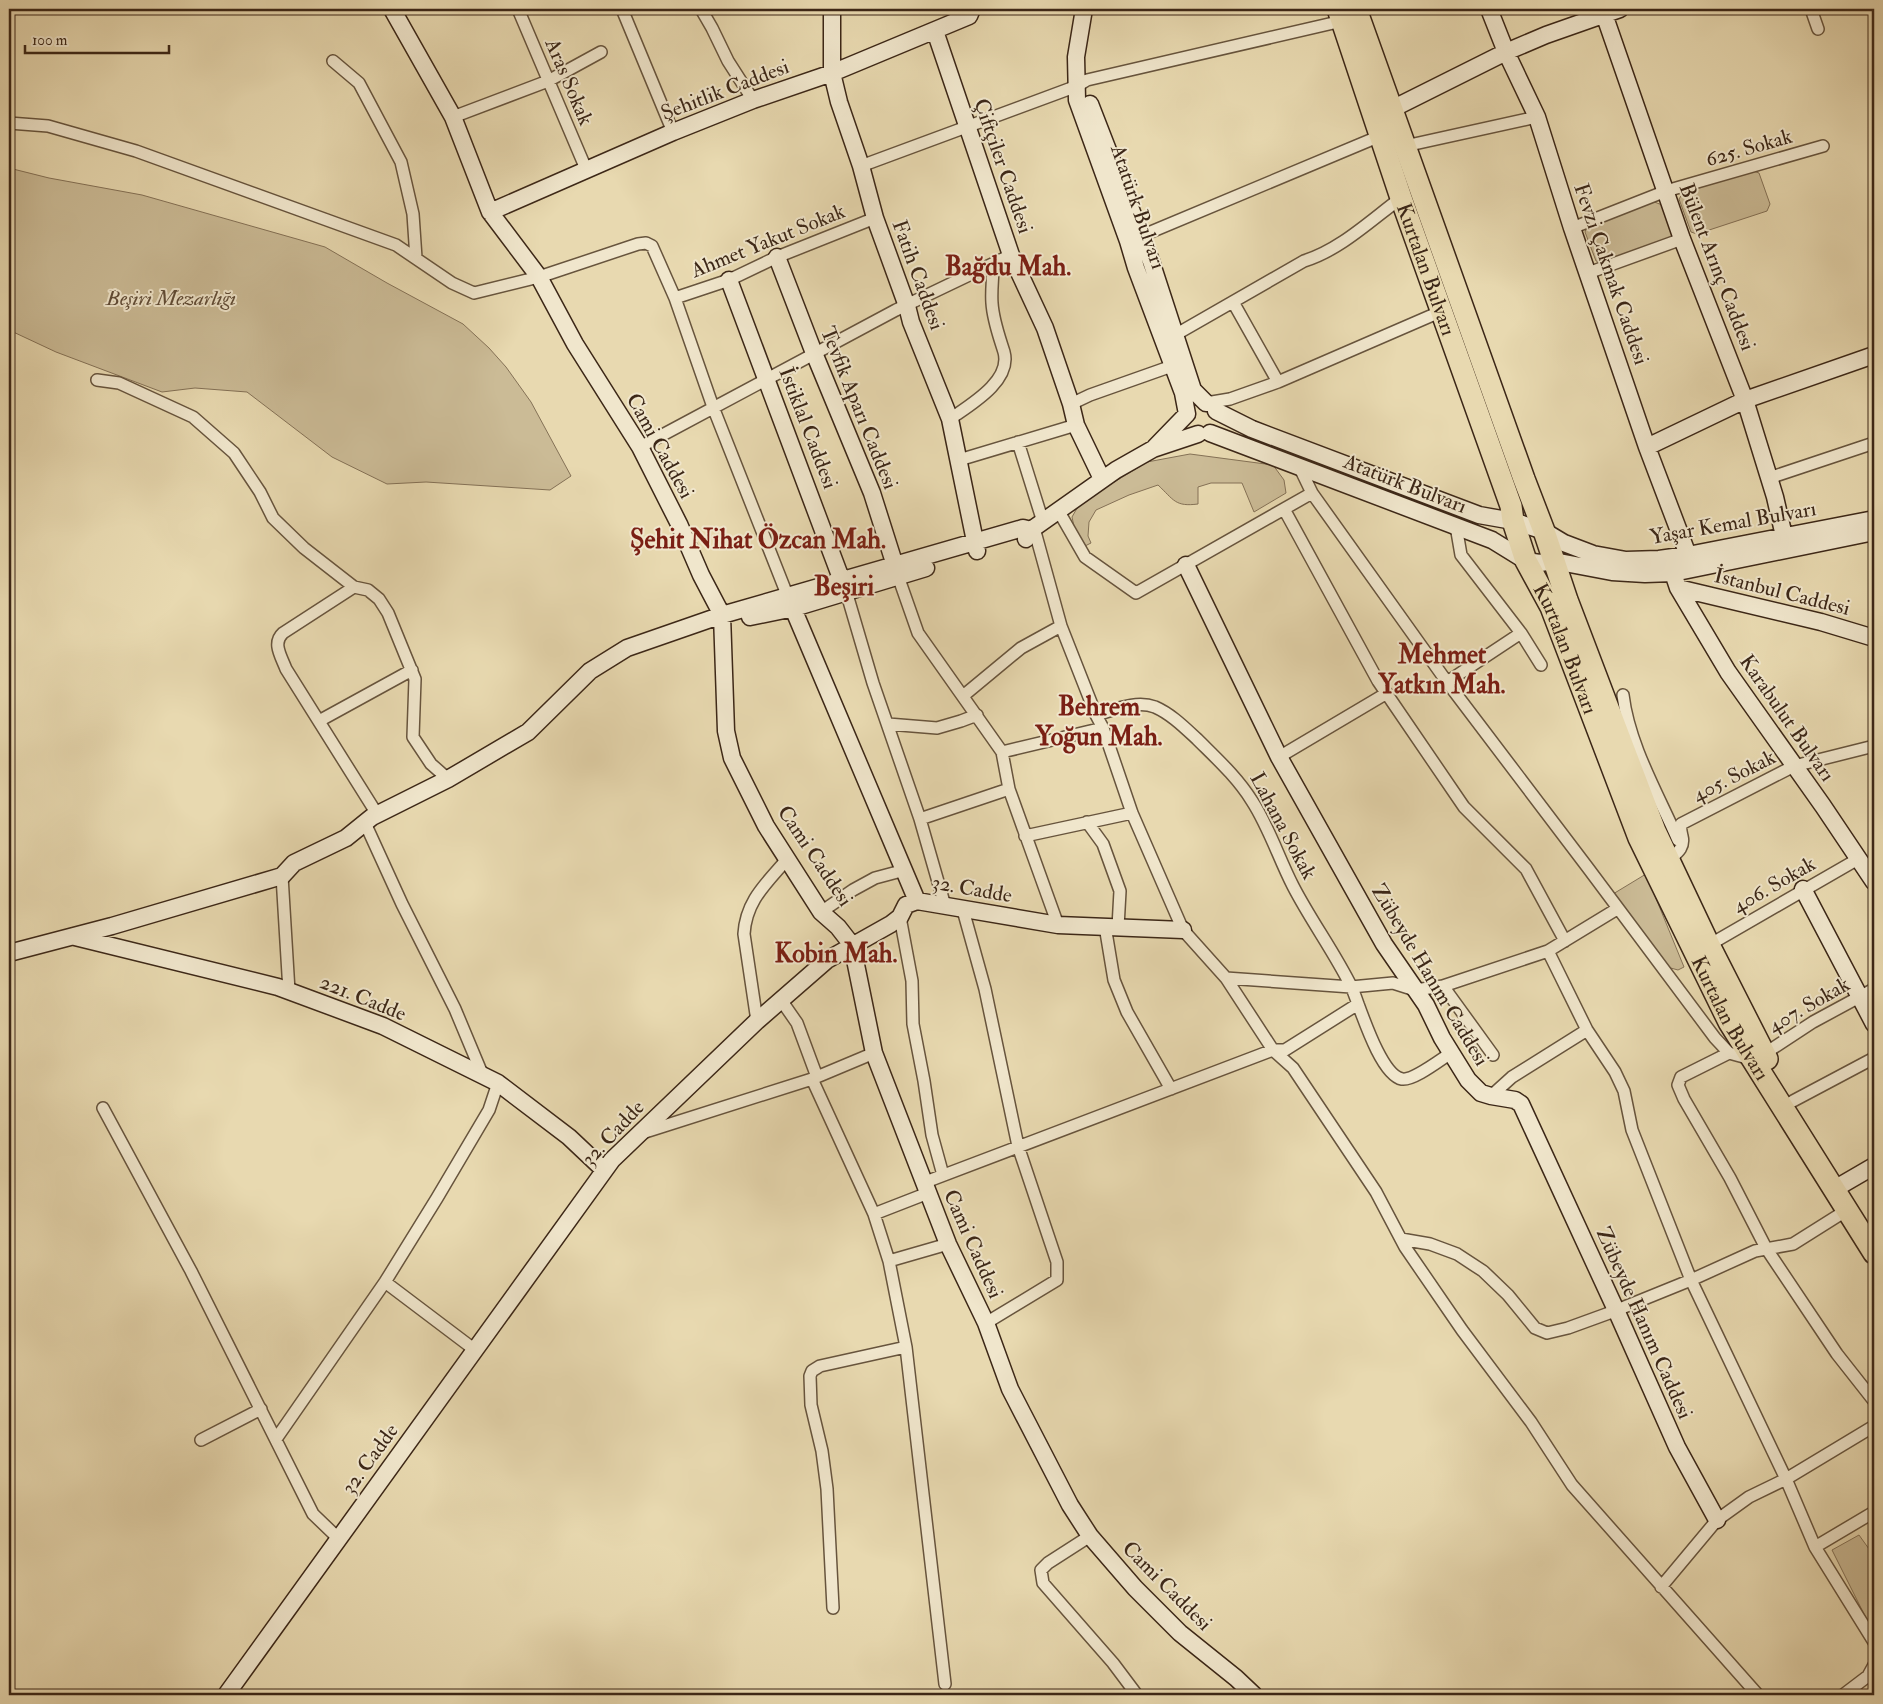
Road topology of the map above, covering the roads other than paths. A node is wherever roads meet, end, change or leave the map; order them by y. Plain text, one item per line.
1 (392, 9) edge
2 (518, 9) edge
3 (622, 9) edge
4 (700, 9) edge
5 (832, 9) edge
6 (972, 9) edge
7 (1084, 9) edge
8 (1095, 9) edge
9 (1490, 9) edge
10 (1620, 9) edge
11 (1811, 9) edge
12 (1345, 13) edge
13 (1604, 14) junction
14 (1818, 29) dead end
15 (935, 30) junction
16 (602, 52) dead end
17 (1506, 52) junction
18 (333, 61) dead end
19 (832, 74) junction
20 (548, 80) junction
21 (1082, 83) junction
22 (753, 100) junction
23 (1392, 109) junction
24 (453, 116) junction
25 (1537, 118) junction
26 (9, 123) edge
27 (967, 126) junction
28 (673, 132) junction
29 (1380, 136) junction
30 (1405, 146) junction
31 (1823, 146) dead end
32 (860, 166) junction
33 (586, 169) junction
34 (1666, 191) junction
35 (1401, 198) junction
36 (490, 212) junction
37 (875, 218) junction
38 (1572, 228) junction
39 (1135, 238) junction
40 (1682, 238) junction
41 (1011, 255) junction
42 (777, 257) junction
43 (416, 258) junction
44 (993, 265) junction
45 (1588, 273) junction
46 (539, 277) junction
47 (729, 280) junction
48 (674, 298) junction
49 (1233, 302) junction
50 (907, 306) junction
51 (1442, 311) junction
52 (1175, 335) junction
53 (814, 353) junction
54 (1874, 355) edge
55 (1172, 366) junction
56 (97, 380) dead end
57 (768, 380) junction
58 (1278, 382) junction
59 (1745, 400) junction
60 (1071, 404) junction
61 (713, 407) junction
62 (1211, 407) junction
63 (1187, 414) junction
64 (950, 419) junction
65 (1076, 425) junction
66 (1204, 433) junction
67 (1018, 442) junction
68 (1874, 443) edge
69 (1646, 447) junction
70 (640, 448) junction
71 (1153, 449) junction
72 (958, 460) junction
73 (1299, 466) junction
74 (1770, 478) junction
75 (1102, 479) junction
76 (1312, 493) junction
77 (1284, 509) junction
78 (1058, 510) junction
79 (1874, 519) edge
80 (1512, 521) junction
81 (1036, 526) junction
82 (1456, 526) junction
83 (1544, 531) junction
84 (1874, 532) edge
85 (1784, 536) junction
86 (977, 548) junction
87 (1688, 555) junction
88 (1526, 560) junction
89 (1554, 561) junction
90 (1186, 565) junction
91 (896, 571) junction
92 (1676, 580) junction
93 (845, 586) junction
94 (354, 587) junction
95 (791, 602) junction
96 (722, 615) junction
97 (1061, 626) junction
98 (1521, 633) junction
99 (1874, 638) edge
100 (1541, 665) dead end
101 (412, 670) junction
102 (1447, 682) junction
103 (1386, 693) junction
104 (1623, 695) dead end
105 (963, 696) junction
106 (977, 715) junction
107 (1096, 715) junction
108 (320, 721) junction
109 (888, 724) junction
110 (1103, 728) junction
111 (1874, 746) edge
112 (1002, 752) junction
113 (1279, 757) junction
114 (1794, 766) junction
115 (448, 779) junction
116 (1010, 789) junction
117 (1132, 813) junction
118 (371, 819) junction
119 (920, 819) junction
120 (1087, 822) junction
121 (1025, 836) junction
122 (1675, 854) junction
123 (788, 858) junction
124 (1858, 858) junction
125 (905, 870) junction
126 (282, 876) junction
127 (1874, 882) edge
128 (1803, 889) junction
129 (917, 901) junction
130 (945, 906) junction
131 (1617, 909) junction
132 (963, 910) junction
133 (821, 912) junction
134 (900, 917) junction
135 (1058, 925) junction
136 (1112, 926) junction
137 (1183, 930) junction
138 (73, 936) junction
139 (1565, 941) junction
140 (852, 945) junction
141 (1709, 945) junction
142 (1548, 951) junction
143 (9, 953) edge
144 (1226, 978) junction
145 (1444, 986) junction
146 (1351, 987) junction
147 (1874, 989) edge
148 (1416, 990) junction
149 (288, 991) junction
150 (1859, 998) junction
151 (782, 1000) junction
152 (1358, 1004) junction
153 (757, 1021) junction
154 (1874, 1024) edge
155 (1587, 1030) junction
156 (1273, 1050) junction
157 (874, 1053) junction
158 (1451, 1053) junction
159 (1729, 1053) junction
160 (1494, 1055) dead end
161 (1758, 1057) junction
162 (1874, 1058) edge
163 (483, 1076) junction
164 (815, 1078) junction
165 (498, 1083) junction
166 (1171, 1090) junction
167 (1491, 1096) junction
168 (1793, 1101) junction
169 (103, 1108) dead end
170 (638, 1135) junction
171 (1018, 1146) junction
172 (1874, 1166) edge
173 (604, 1170) junction
174 (943, 1175) junction
175 (1843, 1184) junction
176 (925, 1188) junction
177 (1847, 1210) junction
178 (874, 1214) junction
179 (1874, 1228) edge
180 (1401, 1239) junction
181 (948, 1244) junction
182 (1766, 1248) junction
183 (1874, 1253) edge
184 (889, 1261) junction
185 (1691, 1280) junction
186 (385, 1282) junction
187 (1616, 1310) junction
188 (986, 1323) junction
189 (906, 1348) junction
190 (475, 1350) junction
191 (1874, 1401) edge
192 (261, 1409) junction
193 (1874, 1426) edge
194 (276, 1439) junction
195 (201, 1440) dead end
196 (1786, 1479) junction
197 (1874, 1512) edge
198 (1718, 1520) junction
199 (1090, 1536) junction
200 (339, 1539) junction
201 (1815, 1546) junction
202 (1661, 1587) junction
203 (833, 1608) dead end
204 (1874, 1642) edge
205 (1874, 1665) edge
206 (945, 1684) dead end
207 (226, 1695) edge
208 (1137, 1695) edge
209 (1254, 1695) edge
210 (1758, 1695) edge
211 (1843, 1695) edge

1 - 24 street, Cami Caddesi
2 - 20 street, Aras Sokak
3 - 28 street
4 - 22 street
5 - 19 street, Fatih Caddesi
6 - 15 street, Şehitlik Caddesi
7 - 21 street, Atatürk Bulvarı
8 - 21 street, Atatürk Bulvarı
9 - 17 street, Fevzi Çakmak Caddesi
10 - 13 street
11 - 14 street
12 - 21 street
12 - 23 highway, Kurtalan Bulvarı
12 - 29 highway, Kurtalan Bulvarı
13 - 17 street
13 - 34 street, Bülent Arınç Caddesi
15 - 19 street, Şehitlik Caddesi
15 - 27 street, Çiftçiler Caddesi
16 - 20 street
17 - 23 street
17 - 25 street, Fevzi Çakmak Caddesi
18 - 43 street
19 - 22 street, Şehitlik Caddesi
19 - 32 street, Fatih Caddesi
20 - 24 street
20 - 33 street, Aras Sokak
21 - 27 street
21 - 39 street, Atatürk Bulvarı
22 - 28 street, Şehitlik Caddesi
23 - 30 highway, Kurtalan Bulvarı
24 - 36 street, Cami Caddesi
25 - 30 street
25 - 38 street, Fevzi Çakmak Caddesi
26 - 43 street
27 - 32 street
27 - 41 street, Çiftçiler Caddesi
28 - 33 street, Şehitlik Caddesi
29 - 35 highway, Kurtalan Bulvarı
29 - 39 street
30 - 83 highway, Kurtalan Bulvarı
31 - 34 street, 625. Sokak
32 - 37 street, Fatih Caddesi
33 - 36 street, Şehitlik Caddesi
34 - 38 street, 625. Sokak
34 - 40 street, Bülent Arınç Caddesi
35 - 49 street
35 - 51 highway, Kurtalan Bulvarı
36 - 46 street, Cami Caddesi
37 - 42 street, Ahmet Yakut Sokak
37 - 50 street, Fatih Caddesi
38 - 45 street, Fevzi Çakmak Caddesi
39 - 52 street, Atatürk Bulvarı
39 - 55 street, Atatürk Bulvarı
40 - 45 street
40 - 59 street, Bülent Arınç Caddesi
41 - 44 street
41 - 60 street, Çiftçiler Caddesi
42 - 47 street, Ahmet Yakut Sokak
42 - 53 street, Tevfik Aparı Caddesi
43 - 46 street
44 - 50 street
44 - 64 street
45 - 69 street, Fevzi Çakmak Caddesi
46 - 48 street
46 - 70 street, Cami Caddesi
47 - 48 street, Ahmet Yakut Sokak
47 - 57 street, İstiklal Caddesi
48 - 61 street
49 - 52 street
49 - 58 street
50 - 53 street
50 - 64 street, Fatih Caddesi
51 - 58 street
51 - 80 highway, Kurtalan Bulvarı
52 - 62 street, Atatürk Bulvarı
53 - 57 street
53 - 91 street, Tevfik Aparı Caddesi
54 - 59 street
55 - 60 street
55 - 63 street, Atatürk Bulvarı
56 - 94 street
57 - 61 street
57 - 93 street, İstiklal Caddesi
58 - 62 street
59 - 69 street
59 - 74 street, Bülent Arınç Caddesi
60 - 65 street, Çiftçiler Caddesi
61 - 70 street
61 - 95 street
62 - 63 street
62 - 66 street
62 - 80 street, Atatürk Bulvarı
63 - 66 street
63 - 71 street
64 - 72 street, Fatih Caddesi
65 - 67 street
65 - 75 street, Çiftçiler Caddesi
66 - 71 street
66 - 73 street, Atatürk Bulvarı
67 - 72 street
67 - 81 street
68 - 74 street
69 - 87 street, Fevzi Çakmak Caddesi
70 - 96 street, Cami Caddesi
71 - 75 street
72 - 86 street, Fatih Caddesi
73 - 76 street
73 - 82 street, Atatürk Bulvarı
74 - 85 street, Bülent Arınç Caddesi
75 - 78 street
76 - 77 street
76 - 102 street
77 - 90 street
77 - 103 street
78 - 81 street
78 - 90 street
79 - 85 street, Yaşar Kemal Bulvarı
80 - 83 street, Atatürk Bulvarı
80 - 88 highway, Kurtalan Bulvarı
81 - 86 street
81 - 97 street
82 - 88 street, Atatürk Bulvarı
82 - 98 street
83 - 87 street, Yaşar Kemal Bulvarı
83 - 89 highway, Kurtalan Bulvarı
84 - 92 street, Yaşar Kemal Bulvarı
85 - 87 street, Yaşar Kemal Bulvarı
86 - 91 street
88 - 89 street, Atatürk Bulvarı
88 - 161 highway, Kurtalan Bulvarı
89 - 92 street, Yaşar Kemal Bulvarı
89 - 122 highway, Kurtalan Bulvarı
90 - 113 street, Zübeyde Hanım Caddesi
91 - 93 street
91 - 105 street
92 - 99 street, İstanbul Caddesi
92 - 114 street, Karabulut Bulvarı
93 - 95 street
93 - 109 street
94 - 101 street
94 - 108 street
95 - 96 street
95 - 125 street
96 - 115 street
96 - 123 street, Cami Caddesi
97 - 105 street
97 - 107 street
98 - 100 street
98 - 102 street
101 - 108 street
101 - 115 street
102 - 131 street
103 - 113 street
103 - 139 street
104 - 122 street
105 - 106 street
106 - 109 street
106 - 112 street
107 - 110 street
107 - 146 street, Lahana Sokak
108 - 118 street
109 - 119 street
110 - 112 street
110 - 117 street
111 - 114 street, 405. Sokak
112 - 116 street
113 - 148 street, Zübeyde Hanım Caddesi
114 - 122 street, 405. Sokak
114 - 124 street, Karabulut Bulvarı
115 - 118 street
116 - 119 street
116 - 121 street
117 - 120 street
117 - 137 street
118 - 126 street
118 - 163 street
119 - 130 street
120 - 121 street
120 - 136 street
121 - 135 street
122 - 141 highway, Kurtalan Bulvarı
123 - 133 street, Cami Caddesi
123 - 153 street
124 - 127 street, Karabulut Bulvarı
124 - 128 street, 406. Sokak
125 - 129 street
125 - 133 street
126 - 138 street
126 - 149 street
128 - 141 street, 406. Sokak
128 - 150 street
129 - 130 street, 32. Cadde
129 - 134 street, 32. Cadde
130 - 132 street, 32. Cadde
131 - 139 street
131 - 159 street
132 - 135 street, 32. Cadde
132 - 171 street
133 - 140 street, Cami Caddesi
134 - 140 street, 32. Cadde
134 - 174 street
135 - 136 street, 32. Cadde
136 - 137 street, 32. Cadde
136 - 166 street
137 - 144 street
138 - 143 street
138 - 149 street, 221. Cadde
139 - 142 street
140 - 151 street, 32. Cadde
140 - 157 street, Cami Caddesi
141 - 161 highway, Kurtalan Bulvarı
142 - 145 street
142 - 155 street
144 - 146 street
144 - 156 street
145 - 148 street
145 - 160 street
146 - 148 street
146 - 152 street, Lahana Sokak
147 - 150 street, 407. Sokak
148 - 158 street, Zübeyde Hanım Caddesi
149 - 163 street, 221. Cadde
150 - 154 street
150 - 161 street, 407. Sokak
151 - 153 street, 32. Cadde
151 - 164 street
152 - 156 street
152 - 158 street, Lahana Sokak
153 - 170 street, 32. Cadde
155 - 167 street
155 - 185 street
156 - 166 street
156 - 180 street
157 - 164 street
157 - 176 street, Cami Caddesi
158 - 167 street, Zübeyde Hanım Caddesi
159 - 161 street
159 - 182 street
161 - 168 highway, Kurtalan Bulvarı
161 - 177 highway, Kurtalan Bulvarı
162 - 168 street
163 - 165 street, 221. Cadde
164 - 170 street
164 - 178 street
165 - 173 street, 221. Cadde
165 - 186 street
166 - 171 street
167 - 187 street, Zübeyde Hanım Caddesi
168 - 175 highway, Kurtalan Bulvarı
169 - 192 street
170 - 173 street, 32. Cadde
171 - 174 street
171 - 188 street
172 - 175 street
173 - 190 street, 32. Cadde
174 - 176 street
175 - 179 highway, Kurtalan Bulvarı
176 - 178 street
176 - 181 street, Cami Caddesi
177 - 182 street
177 - 183 highway, Kurtalan Bulvarı
178 - 184 street
180 - 187 street
180 - 202 street
181 - 184 street
181 - 188 street, Cami Caddesi
182 - 185 street
182 - 191 street
184 - 189 street
185 - 187 street
185 - 196 street
186 - 190 street
186 - 194 street
187 - 198 street, Zübeyde Hanım Caddesi
188 - 199 street, Cami Caddesi
189 - 203 street
189 - 206 street
190 - 200 street, 32. Cadde
192 - 194 street
192 - 195 street
193 - 196 street
194 - 200 street
196 - 198 street
196 - 201 street
197 - 201 street
198 - 202 street
199 - 208 street
199 - 209 street, Cami Caddesi
200 - 207 street, 32. Cadde
201 - 204 street
202 - 210 street
205 - 211 street

